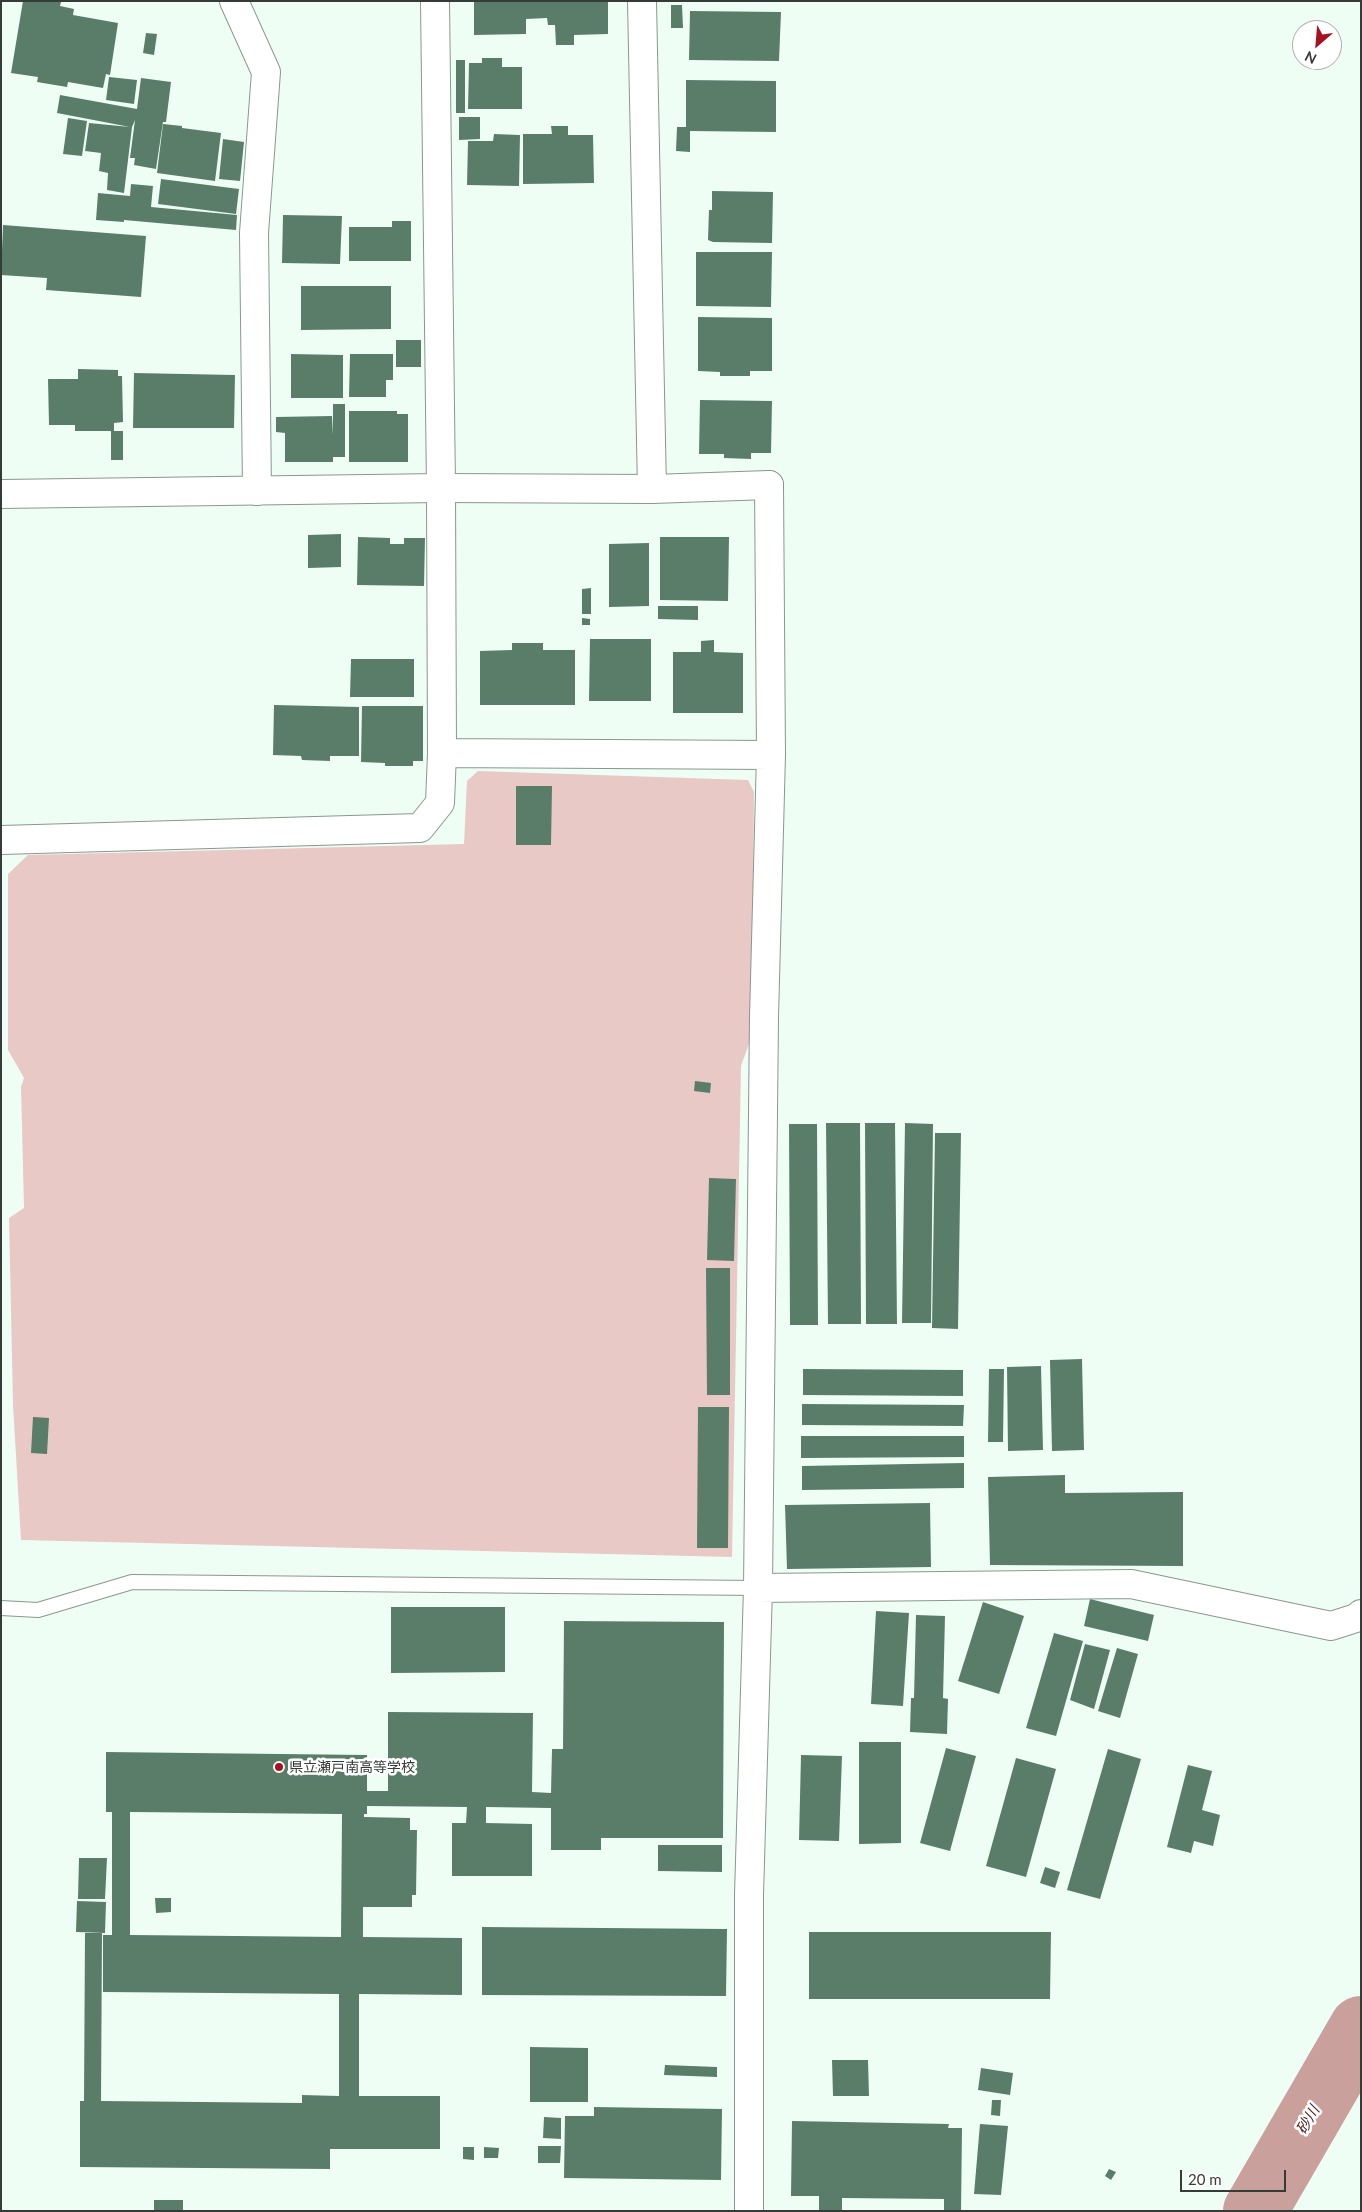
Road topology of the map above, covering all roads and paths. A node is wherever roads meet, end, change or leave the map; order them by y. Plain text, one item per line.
1 (234, 1) edge
2 (435, 1) edge
3 (642, 1) edge
4 (441, 488) junction
5 (652, 489) junction
6 (256, 491) junction
7 (1, 494) edge
8 (442, 753) junction
9 (771, 755) junction
10 (1, 840) edge
11 (758, 1588) junction
12 (1, 1608) edge
13 (1361, 1614) edge
14 (749, 2211) edge

1 - 6 street
2 - 4 street
3 - 5 street
4 - 5 street
4 - 6 street
4 - 8 street
5 - 9 street
6 - 7 street
8 - 9 street
8 - 10 street
9 - 11 street
11 - 12 lane
11 - 13 street
11 - 14 street

